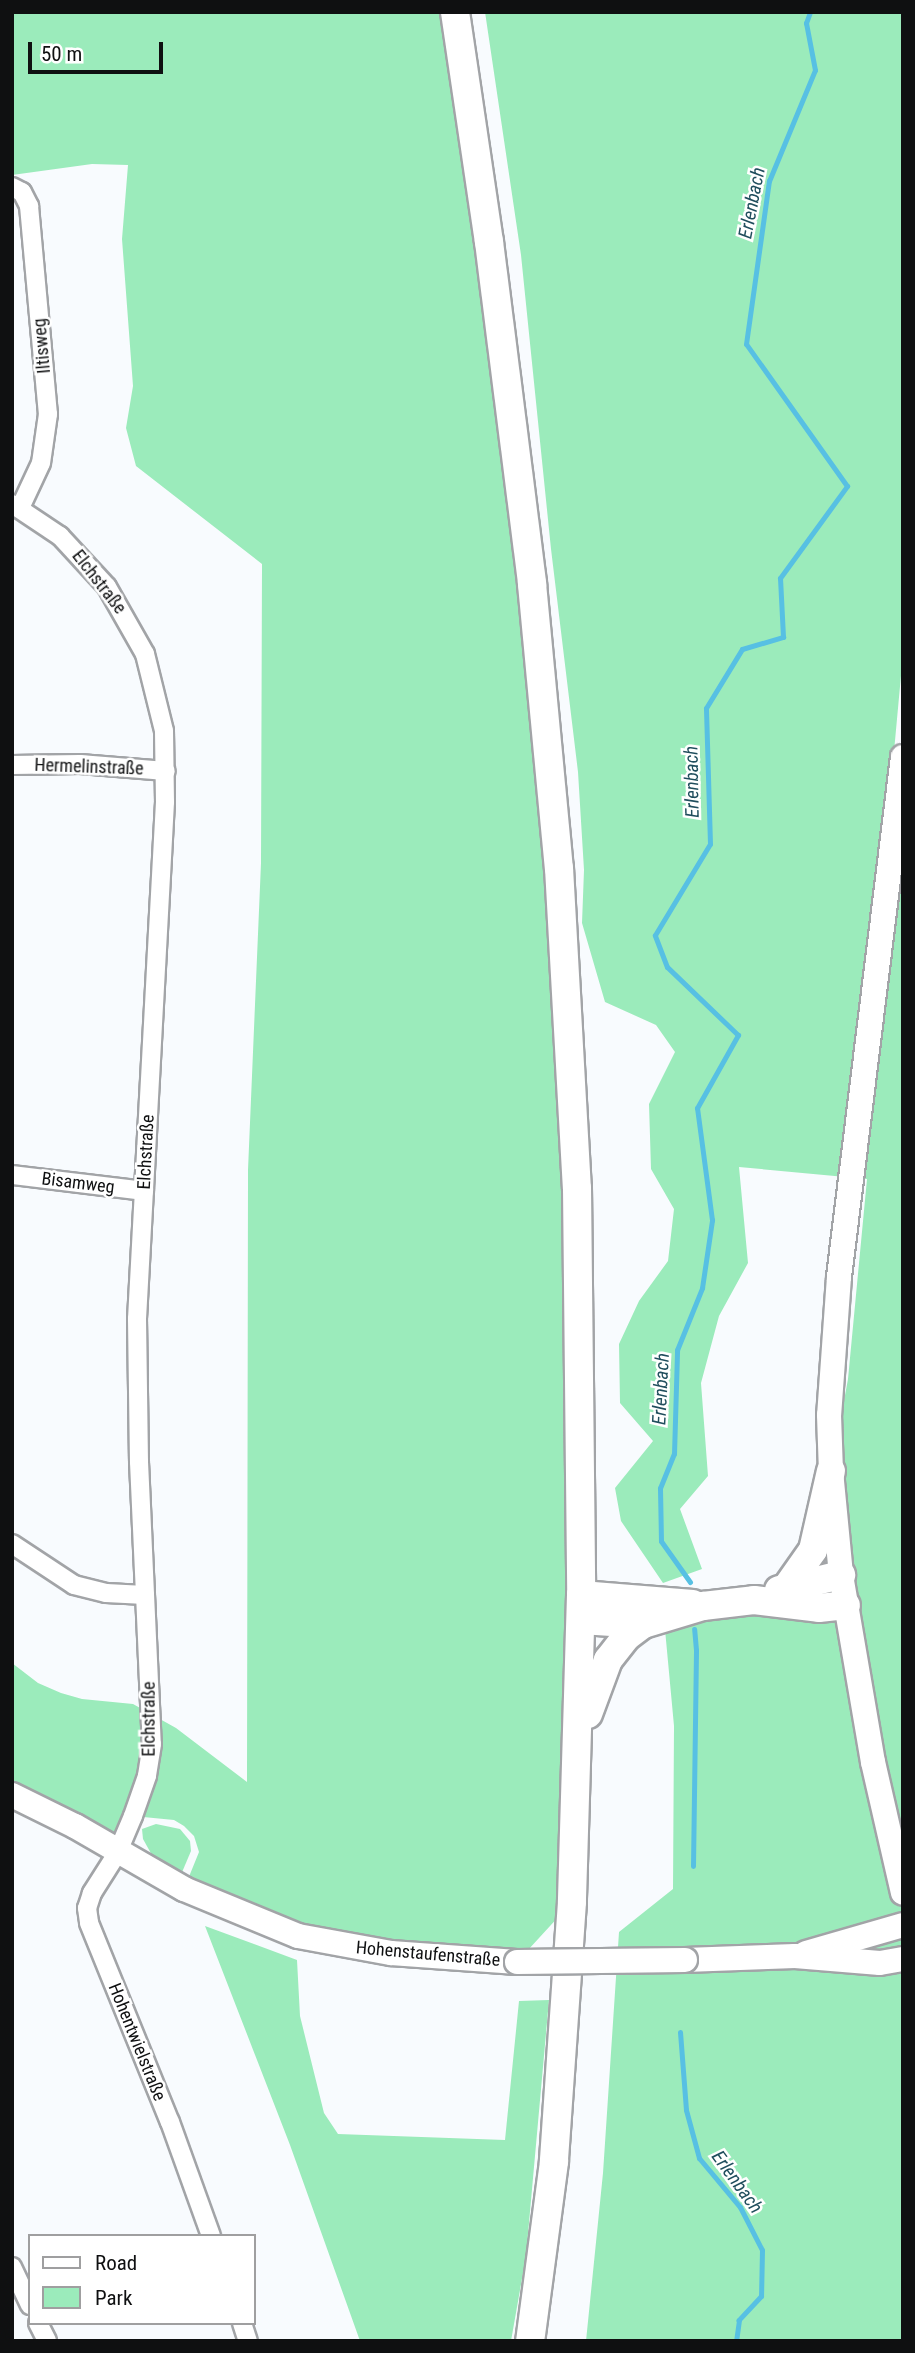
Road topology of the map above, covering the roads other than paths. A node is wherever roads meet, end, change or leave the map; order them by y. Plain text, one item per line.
1 (455, 12) edge
2 (12, 187) edge
3 (16, 506) edge
4 (903, 757) edge
5 (12, 765) edge
6 (166, 771) junction
7 (12, 1175) edge
8 (144, 1191) junction
9 (831, 1471) junction
10 (12, 1544) edge
11 (841, 1575) junction
12 (787, 1587) junction
13 (145, 1594) junction
14 (754, 1600) junction
15 (846, 1605) junction
16 (581, 1608) junction
17 (645, 1611) junction
18 (578, 1754) junction
19 (12, 1794) edge
20 (118, 1852) junction
21 (903, 1893) edge
22 (903, 1925) edge
23 (795, 1956) junction
24 (903, 1959) edge
25 (210, 2234) edge
26 (12, 2267) edge
27 (28, 2301) edge
28 (39, 2325) edge
29 (47, 2341) edge
30 (530, 2341) edge

1 - 16 main road
2 - 3 street, Iltisweg
3 - 6 street, Elchstraße
4 - 9 street
5 - 6 street, Hermelinstraße
6 - 8 street, Elchstraße
7 - 8 street, Bisamweg
8 - 13 street, Elchstraße
9 - 11 street
9 - 12 main road
10 - 13 street
11 - 12 main road
11 - 15 street
12 - 14 main road
13 - 20 street, Elchstraße
14 - 15 main road
14 - 17 main road
15 - 21 street
16 - 17 main road
16 - 18 main road
17 - 18 main road
18 - 30 main road
19 - 20 street, Hohenstaufenstraße
20 - 23 street, Hohenstaufenstraße, bridge
20 - 25 street, Hohentwielstraße
22 - 23 street, Hohenstaufenstraße
23 - 24 street, Hohenstaufenstraße
26 - 27 street
28 - 29 street

